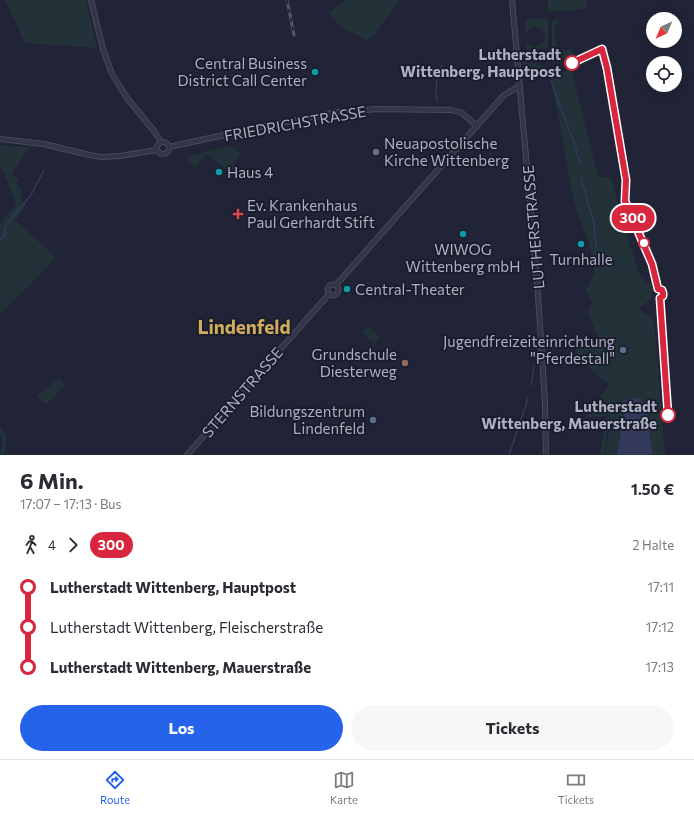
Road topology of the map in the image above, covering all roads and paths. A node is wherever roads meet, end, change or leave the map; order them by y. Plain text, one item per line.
1 (91, 0) edge
2 (512, 0) edge
3 (520, 86) junction
4 (477, 126) junction
5 (0, 139) edge
6 (161, 142) junction
7 (169, 147) junction
8 (157, 150) junction
9 (336, 285) junction
10 (329, 294) junction
11 (187, 455) edge
12 (546, 455) edge

1 - 6 street
2 - 3 street, LUTHERSTRASSE
3 - 4 street
3 - 12 street, LUTHERSTRASSE
4 - 7 street, FRIEDRICHSTRASSE
4 - 9 street, STERNSTRASSE
5 - 8 street, FRIEDRICHSTRASSE
6 - 7 street
6 - 8 street
7 - 8 street, FRIEDRICHSTRASSE
9 - 10 street, STERNSTRASSE
9 - 10 street, STERNSTRASSE
10 - 11 street, STERNSTRASSE

